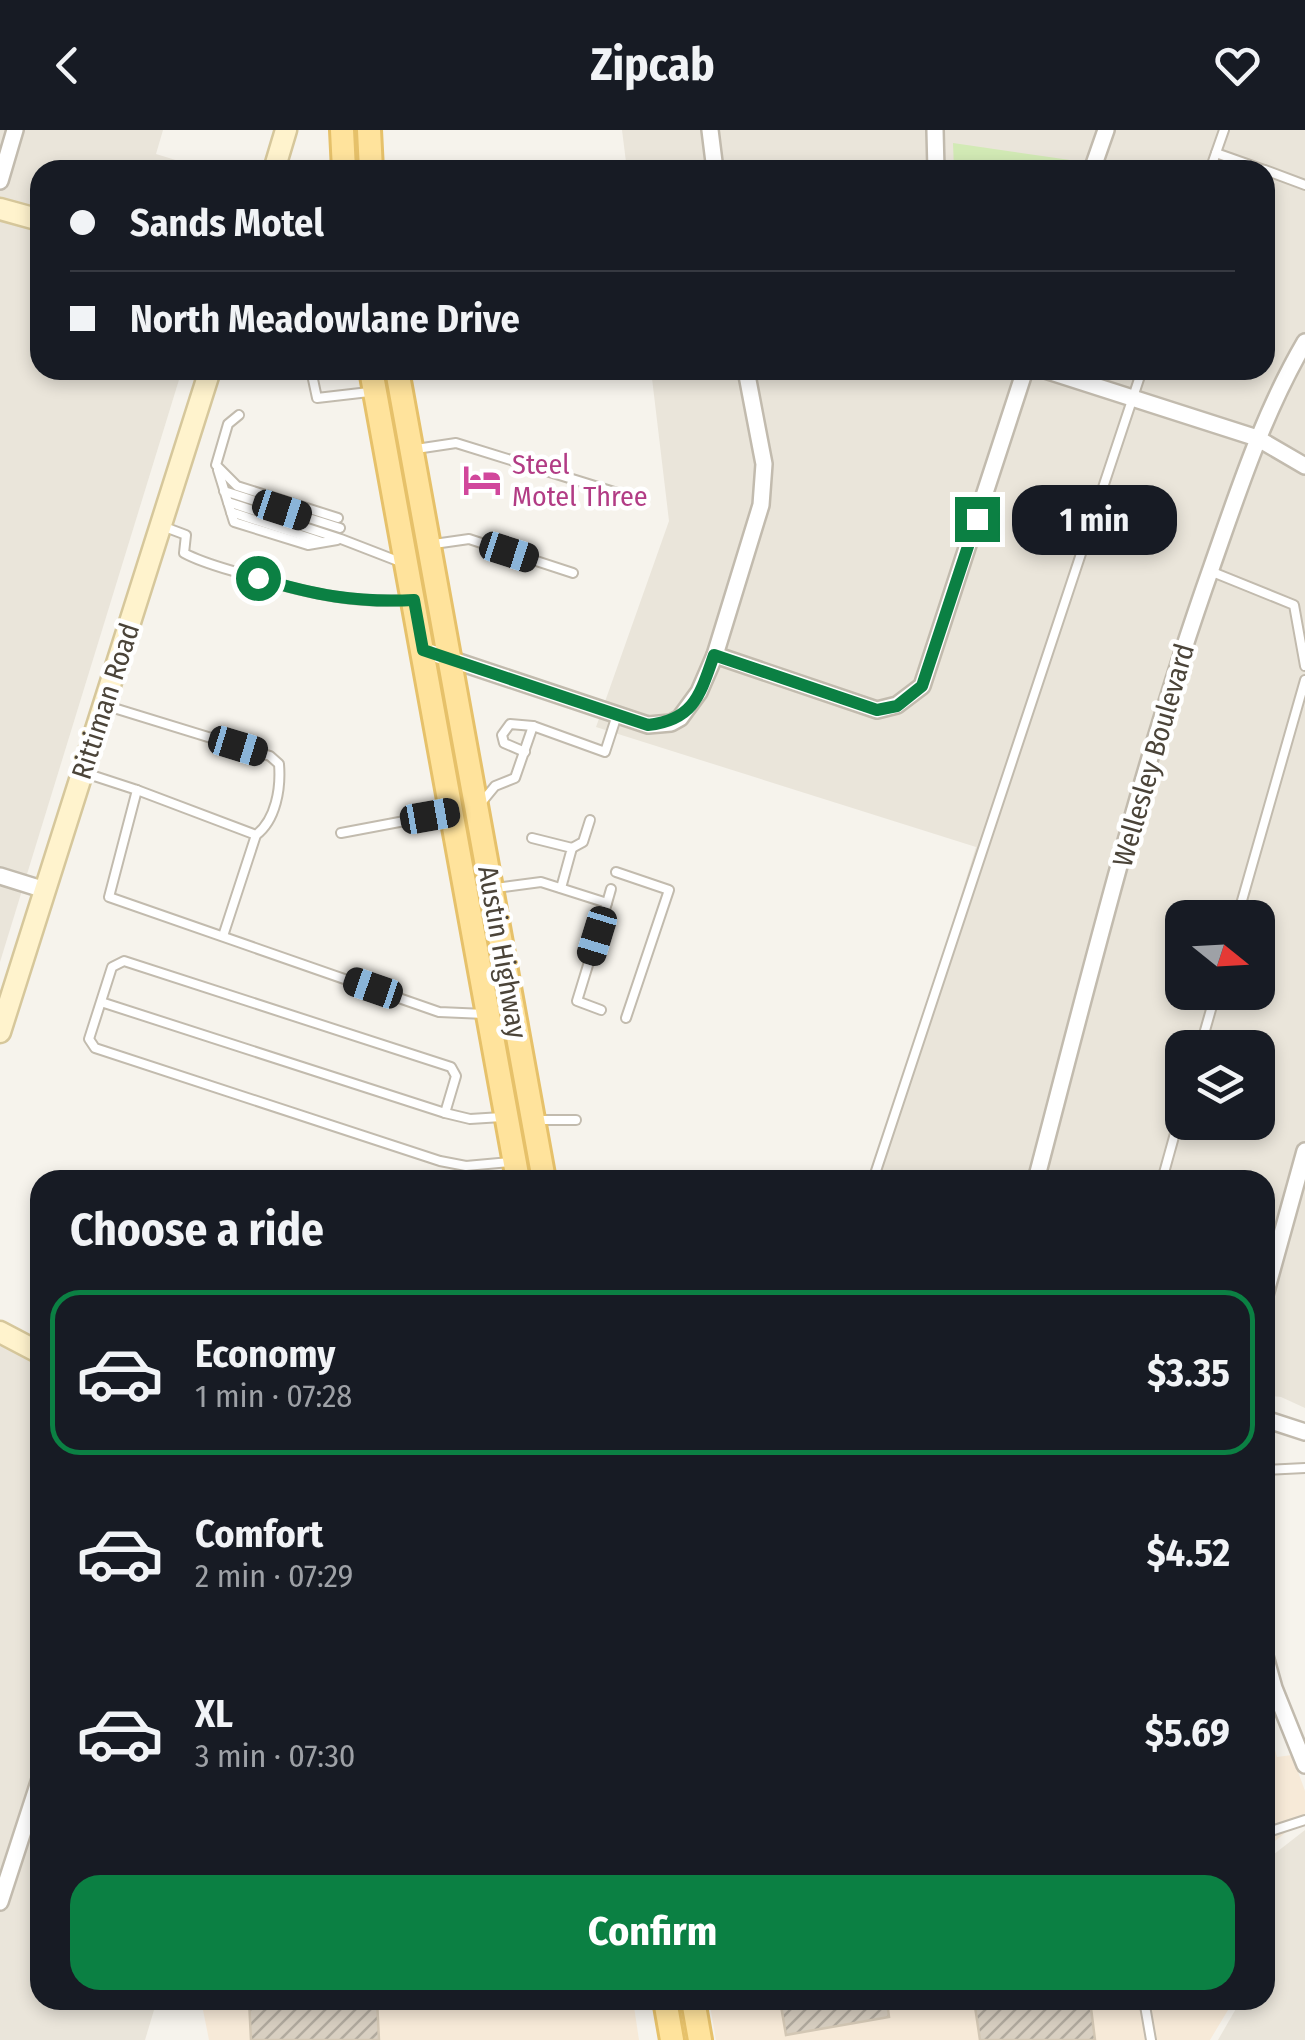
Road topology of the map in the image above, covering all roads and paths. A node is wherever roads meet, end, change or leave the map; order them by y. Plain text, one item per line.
1 (15, 130) edge
2 (286, 130) edge
3 (342, 130) edge
4 (369, 130) edge
5 (710, 130) edge
6 (935, 130) edge
7 (1106, 130) edge
8 (1224, 130) edge
9 (1216, 153) junction
10 (277, 160) edge
11 (344, 160) edge
12 (370, 160) edge
13 (714, 160) edge
14 (936, 160) edge
15 (1096, 160) edge
16 (1214, 160) edge
17 (1236, 160) edge
18 (1275, 174) edge
19 (0, 181) edge
20 (1305, 184) edge
21 (0, 208) edge
22 (30, 217) edge
23 (1305, 342) edge
24 (207, 380) edge
25 (312, 380) edge
26 (399, 380) edge
27 (748, 380) edge
28 (1022, 380) edge
29 (1075, 380) edge
30 (1138, 380) edge
31 (373, 381) edge
32 (1132, 398) junction
33 (239, 415) dead end
34 (1257, 438) junction
35 (412, 450) junction
36 (216, 465) junction
37 (1305, 466) edge
38 (224, 491) junction
39 (624, 495) dead end
40 (230, 507) junction
41 (161, 526) junction
42 (341, 539) junction
43 (429, 545) junction
44 (407, 565) junction
45 (1210, 571) junction
46 (573, 573) dead end
47 (414, 600) junction
48 (423, 650) junction
49 (714, 655) junction
50 (450, 659) junction
51 (1305, 666) edge
52 (1305, 680) edge
53 (104, 705) junction
54 (617, 715) junction
55 (533, 726) junction
56 (526, 752) junction
57 (82, 772) junction
58 (138, 790) junction
59 (478, 809) junction
60 (452, 812) junction
61 (590, 820) dead end
62 (341, 833) dead end
63 (256, 835) junction
64 (532, 838) dead end
65 (572, 848) junction
66 (616, 872) dead end
67 (0, 876) edge
68 (492, 888) junction
69 (560, 888) junction
70 (612, 888) dead end
71 (45, 890) junction
72 (1242, 900) edge
73 (607, 903) junction
74 (223, 936) junction
75 (101, 1002) junction
76 (601, 1010) dead end
77 (490, 1014) junction
78 (626, 1018) dead end
79 (0, 1032) edge
80 (445, 1113) junction
81 (506, 1116) junction
82 (534, 1120) junction
83 (576, 1120) dead end
84 (1173, 1140) edge
85 (1305, 1151) edge
86 (516, 1170) edge
87 (542, 1170) edge
88 (876, 1170) edge
89 (1039, 1170) edge
90 (1165, 1170) edge
91 (1275, 1259) edge
92 (0, 1332) edge
93 (30, 1347) edge
94 (1275, 1422) edge
95 (1305, 1432) edge
96 (1305, 1468) edge
97 (1275, 1470) edge
98 (1275, 1690) edge
99 (1303, 1754) edge
100 (30, 1810) edge
101 (1305, 1820) edge
102 (1275, 1830) edge
103 (0, 1902) edge
104 (667, 2010) edge
105 (695, 2010) edge
106 (1146, 2010) edge
107 (672, 2040) edge
108 (700, 2040) edge
109 (1151, 2040) edge

1 - 19 street
2 - 10 street
3 - 11 main road
4 - 12 main road
5 - 13 street
6 - 14 street
7 - 15 street
8 - 9 lane
9 - 16 lane
9 - 17 lane
18 - 20 lane
21 - 22 street
23 - 34 street, Wellesley Boulevard
24 - 41 street, Rittiman Road
25 - 31 lane
26 - 35 main road, Austin Highway
27 - 49 street
28 - 49 street
29 - 32 street
30 - 32 lane
31 - 44 main road, Austin Highway
32 - 34 street
32 - 88 lane
33 - 36 lane
34 - 37 street
34 - 45 street, Wellesley Boulevard
35 - 39 lane
35 - 43 main road, Austin Highway
36 - 38 lane
36 - 38 lane
38 - 40 lane
40 - 42 lane
40 - 42 lane
41 - 47 lane
41 - 53 street, Rittiman Road
42 - 44 lane
43 - 46 lane
43 - 50 main road, Austin Highway
44 - 47 main road, Austin Highway
45 - 51 lane
45 - 89 street, Wellesley Boulevard
47 - 48 main road, Austin Highway
48 - 50 street
48 - 60 main road, Austin Highway
49 - 54 street
50 - 54 street
50 - 59 main road, Austin Highway
52 - 72 lane
53 - 57 street, Rittiman Road
53 - 63 lane
54 - 55 lane
55 - 56 lane
55 - 56 lane
56 - 59 lane
57 - 58 lane
57 - 71 street, Rittiman Road
58 - 63 lane
58 - 74 lane
59 - 68 main road, Austin Highway
60 - 62 lane
60 - 77 main road, Austin Highway
61 - 65 lane
63 - 74 lane
64 - 65 lane
65 - 69 lane
66 - 78 lane
67 - 71 street
68 - 69 lane
68 - 82 main road, Austin Highway
69 - 73 lane
70 - 73 lane
71 - 79 street, Rittiman Road
73 - 76 lane
74 - 77 lane
75 - 80 lane
75 - 80 lane
75 - 86 lane
77 - 81 main road, Austin Highway
80 - 81 lane
81 - 86 main road, Austin Highway
82 - 83 lane
82 - 87 main road, Austin Highway
84 - 90 lane
85 - 91 street
92 - 93 street
94 - 95 street
96 - 97 lane
98 - 99 street
100 - 103 street
101 - 102 lane
104 - 107 main road
105 - 108 main road
106 - 109 lane

